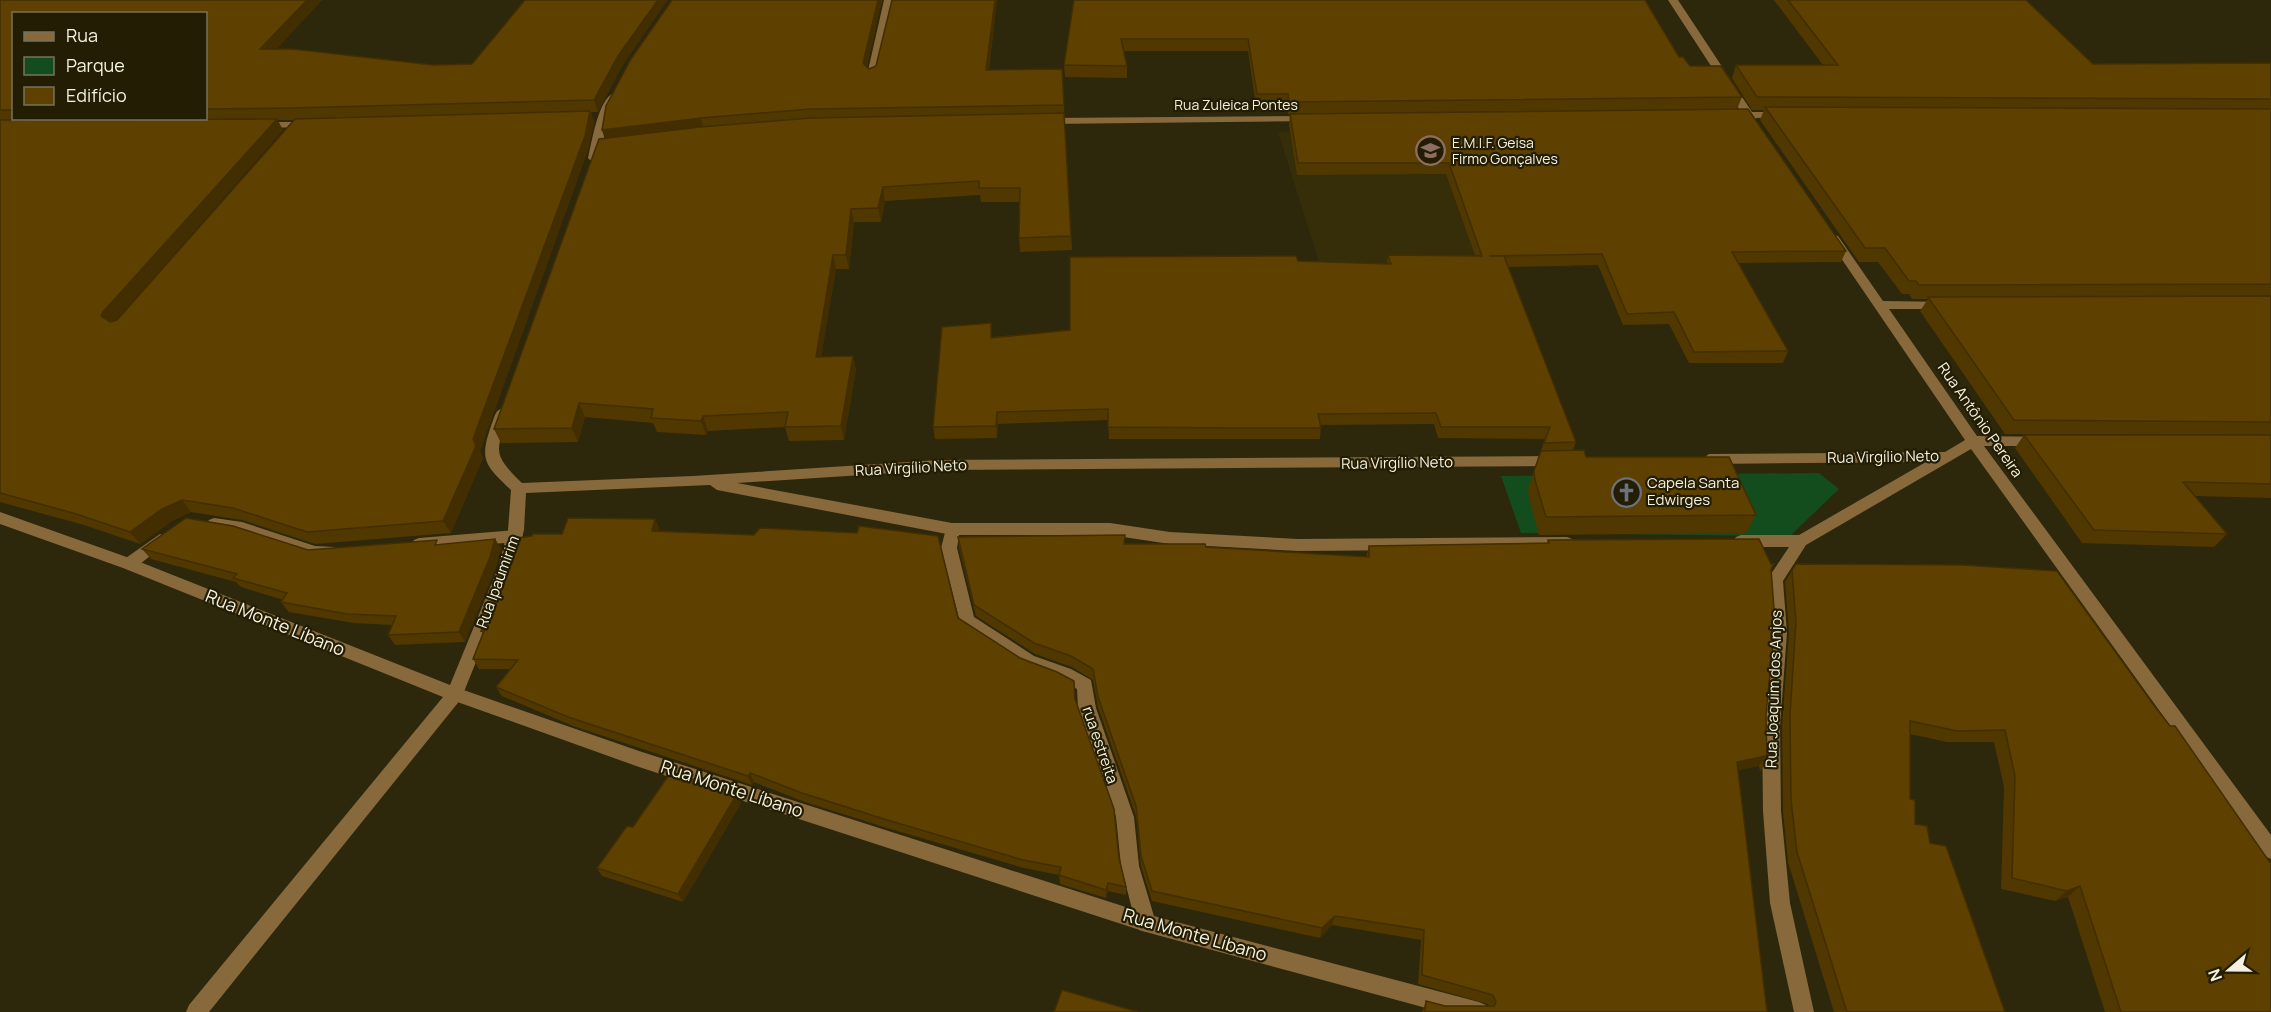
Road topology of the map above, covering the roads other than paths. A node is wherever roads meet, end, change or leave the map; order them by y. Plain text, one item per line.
1 (889, 0) edge
2 (1673, 0) edge
3 (872, 75) edge
4 (618, 88) edge
5 (1748, 114) junction
6 (1725, 115) edge
7 (1796, 115) edge
8 (1323, 119) edge
9 (1033, 122) edge
10 (321, 124) edge
11 (249, 125) edge
12 (1761, 134) edge
13 (590, 170) edge
14 (1827, 229) edge
15 (1952, 304) edge
16 (1881, 305) junction
17 (508, 397) edge
18 (1973, 441) junction
19 (2056, 441) edge
20 (1948, 457) junction
21 (1699, 459) edge
22 (1569, 461) edge
23 (693, 481) junction
24 (519, 488) junction
25 (0, 518) edge
26 (201, 522) edge
27 (952, 529) junction
28 (170, 533) edge
29 (515, 536) junction
30 (1801, 541) junction
31 (1729, 542) edge
32 (1585, 543) edge
33 (409, 544) edge
34 (339, 550) edge
35 (129, 564) junction
36 (455, 694) junction
37 (2271, 850) edge
38 (1146, 922) junction
39 (196, 1012) edge
40 (1479, 1012) edge
41 (1803, 1012) edge

1 - 3 street
2 - 5 street
4 - 13 street
5 - 6 street
5 - 7 street
5 - 12 street
8 - 9 street, Rua Zuleica Pontes
10 - 11 street
14 - 16 street, Rua Antônio Pereira
15 - 16 street
16 - 18 street, Rua Antônio Pereira
17 - 24 street
18 - 19 street
18 - 20 street, Rua Virgílio Neto
18 - 37 street, Rua Antônio Pereira
20 - 21 street, Rua Virgílio Neto
20 - 30 street, Rua Joaquim dos Anjos
22 - 23 street, Rua Virgílio Neto
23 - 24 street, Rua Virgílio Neto
23 - 27 street
24 - 29 street, Rua Ipaumirim
25 - 35 street, Rua Monte Líbano
26 - 34 street
27 - 32 street
27 - 38 street, rua estreita
28 - 35 street
29 - 33 street
29 - 36 street, Rua Ipaumirim
30 - 31 street
30 - 41 street, Rua Joaquim dos Anjos
35 - 36 street, Rua Monte Líbano
36 - 38 street, Rua Monte Líbano
36 - 39 street, Rua Ipaumirim
38 - 40 street, Rua Monte Líbano

